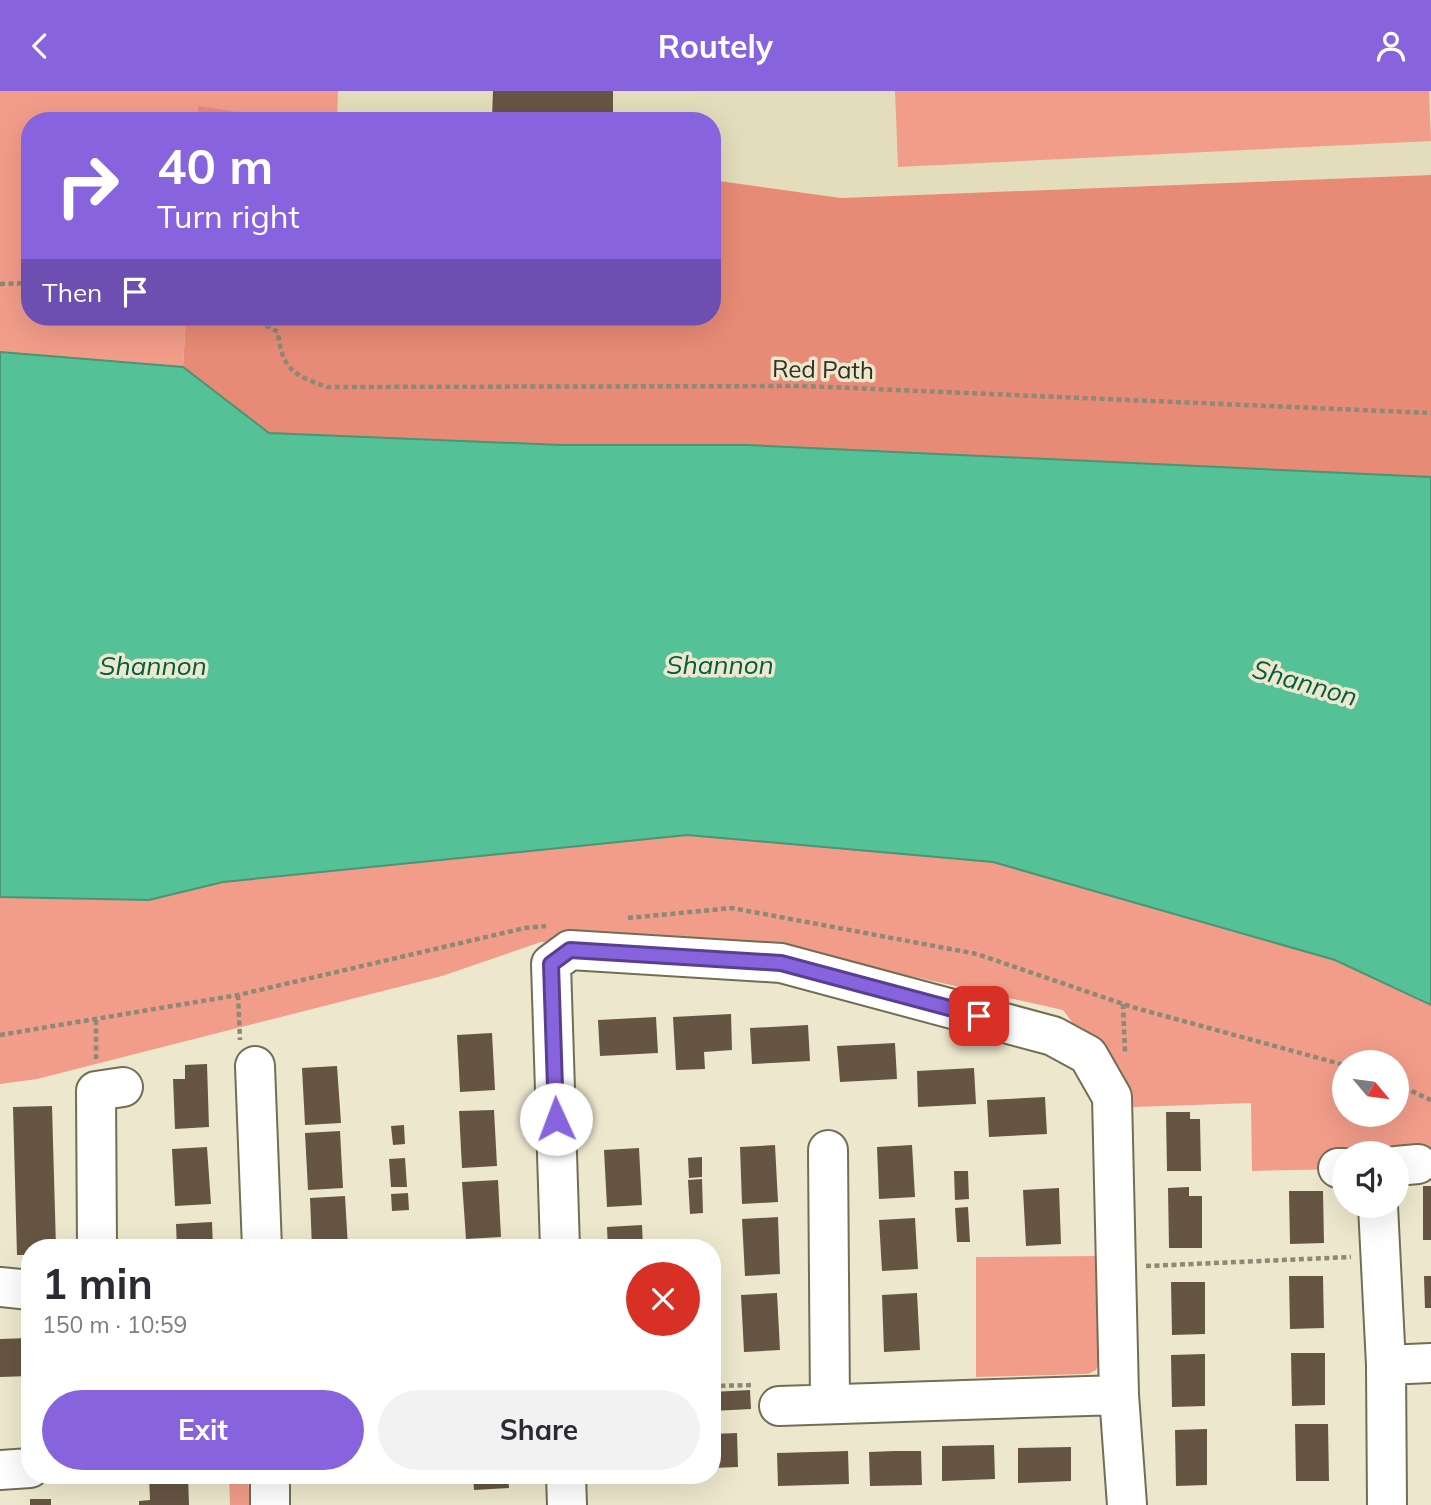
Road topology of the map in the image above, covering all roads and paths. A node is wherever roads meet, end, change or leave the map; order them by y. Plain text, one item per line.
1 (21, 283) edge
2 (0, 284) edge
3 (266, 326) edge
4 (1431, 412) edge
5 (238, 995) dead end
6 (255, 1066) joint
7 (98, 1090) dead end
8 (1409, 1090) edge
9 (1431, 1100) edge
10 (828, 1150) dead end
11 (1378, 1218) edge
12 (97, 1239) edge
13 (262, 1239) edge
14 (559, 1239) edge
15 (1380, 1256) junction
16 (1118, 1267) junction
17 (0, 1287) edge
18 (21, 1289) edge
19 (1431, 1363) edge
20 (1386, 1365) junction
21 (1119, 1395) junction
22 (830, 1404) junction
23 (779, 1406) dead end
24 (21, 1469) edge
25 (0, 1470) edge
26 (270, 1484) edge
27 (566, 1484) edge
28 (271, 1505) edge
29 (567, 1505) edge
30 (1127, 1505) edge
31 (1387, 1505) edge

1 - 2 path
3 - 4 path, Red Path
5 - 6 path
6 - 13 street
7 - 12 street
8 - 9 path
10 - 22 street
11 - 15 street
14 - 16 street
15 - 16 path
15 - 20 street
16 - 21 street
17 - 18 street
19 - 20 street
20 - 31 street
21 - 22 street
21 - 30 street
22 - 23 street
24 - 25 street
26 - 28 street
27 - 29 street

